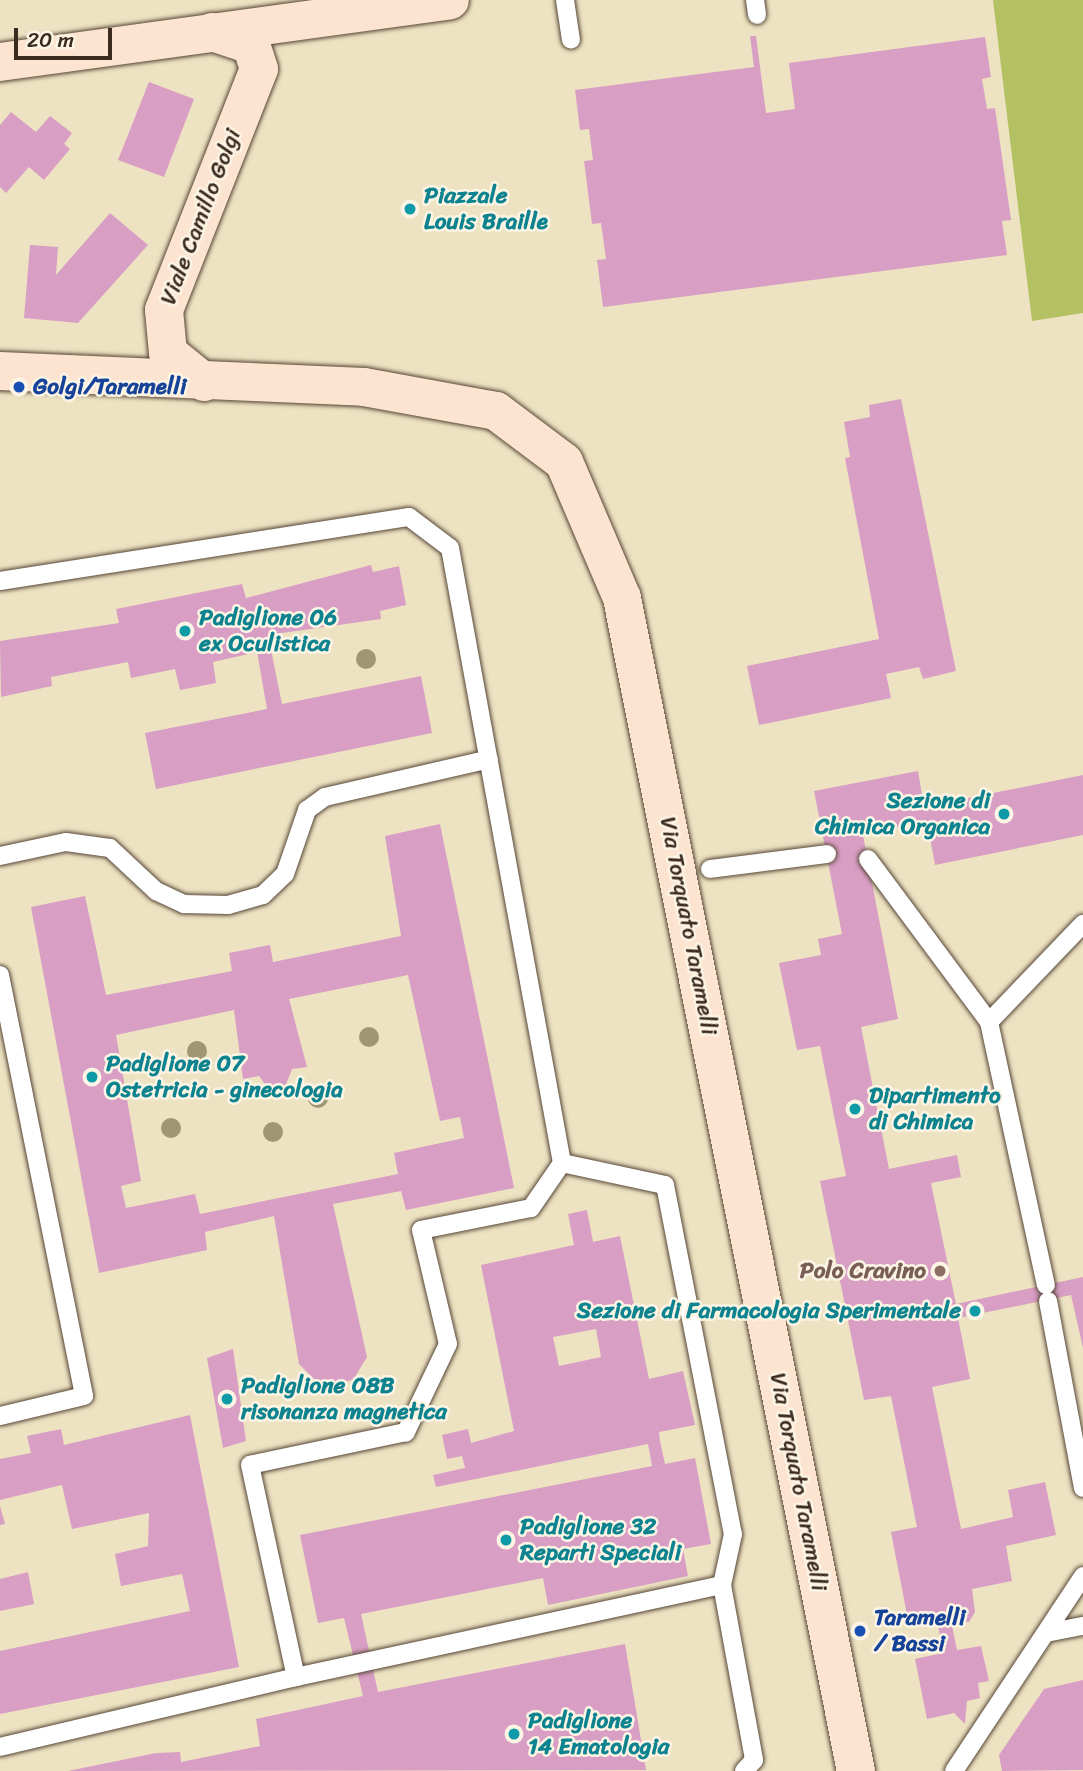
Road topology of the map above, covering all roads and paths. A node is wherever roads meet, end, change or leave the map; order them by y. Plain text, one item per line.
1 (450, 0) edge
2 (565, 0) edge
3 (298, 13) edge
4 (212, 32) junction
5 (571, 40) dead end
6 (0, 62) edge
7 (258, 69) junction
8 (164, 310) junction
9 (0, 371) edge
10 (93, 376) junction
11 (204, 382) junction
12 (0, 581) edge
13 (489, 759) junction
14 (827, 854) dead end
15 (0, 856) edge
16 (868, 859) dead end
17 (710, 869) dead end
18 (1083, 925) edge
19 (0, 975) edge
20 (4, 1017) edge
21 (989, 1023) junction
22 (562, 1163) junction
23 (0, 1416) edge
24 (1083, 1488) edge
25 (1083, 1577) edge
26 (722, 1585) junction
27 (1083, 1626) edge
28 (1045, 1633) junction
29 (296, 1677) junction
30 (0, 1747) edge
31 (744, 1771) edge
32 (856, 1771) edge
33 (954, 1771) edge

1 - 3 main road
2 - 5 lane
3 - 4 main road
3 - 7 main road, Viale Camillo Golgi
4 - 6 main road
4 - 7 main road
7 - 8 main road, Viale Camillo Golgi
8 - 10 main road
8 - 11 main road, Viale Camillo Golgi
9 - 10 main road
10 - 11 main road
11 - 32 main road, Via Torquato Taramelli
12 - 13 lane
13 - 15 lane
13 - 22 lane
14 - 17 lane
16 - 21 lane
18 - 21 lane
19 - 20 lane
20 - 23 lane
21 - 24 lane
22 - 26 lane
22 - 29 lane
25 - 28 lane
26 - 29 lane
26 - 31 lane
27 - 28 lane
28 - 33 lane
29 - 30 lane

